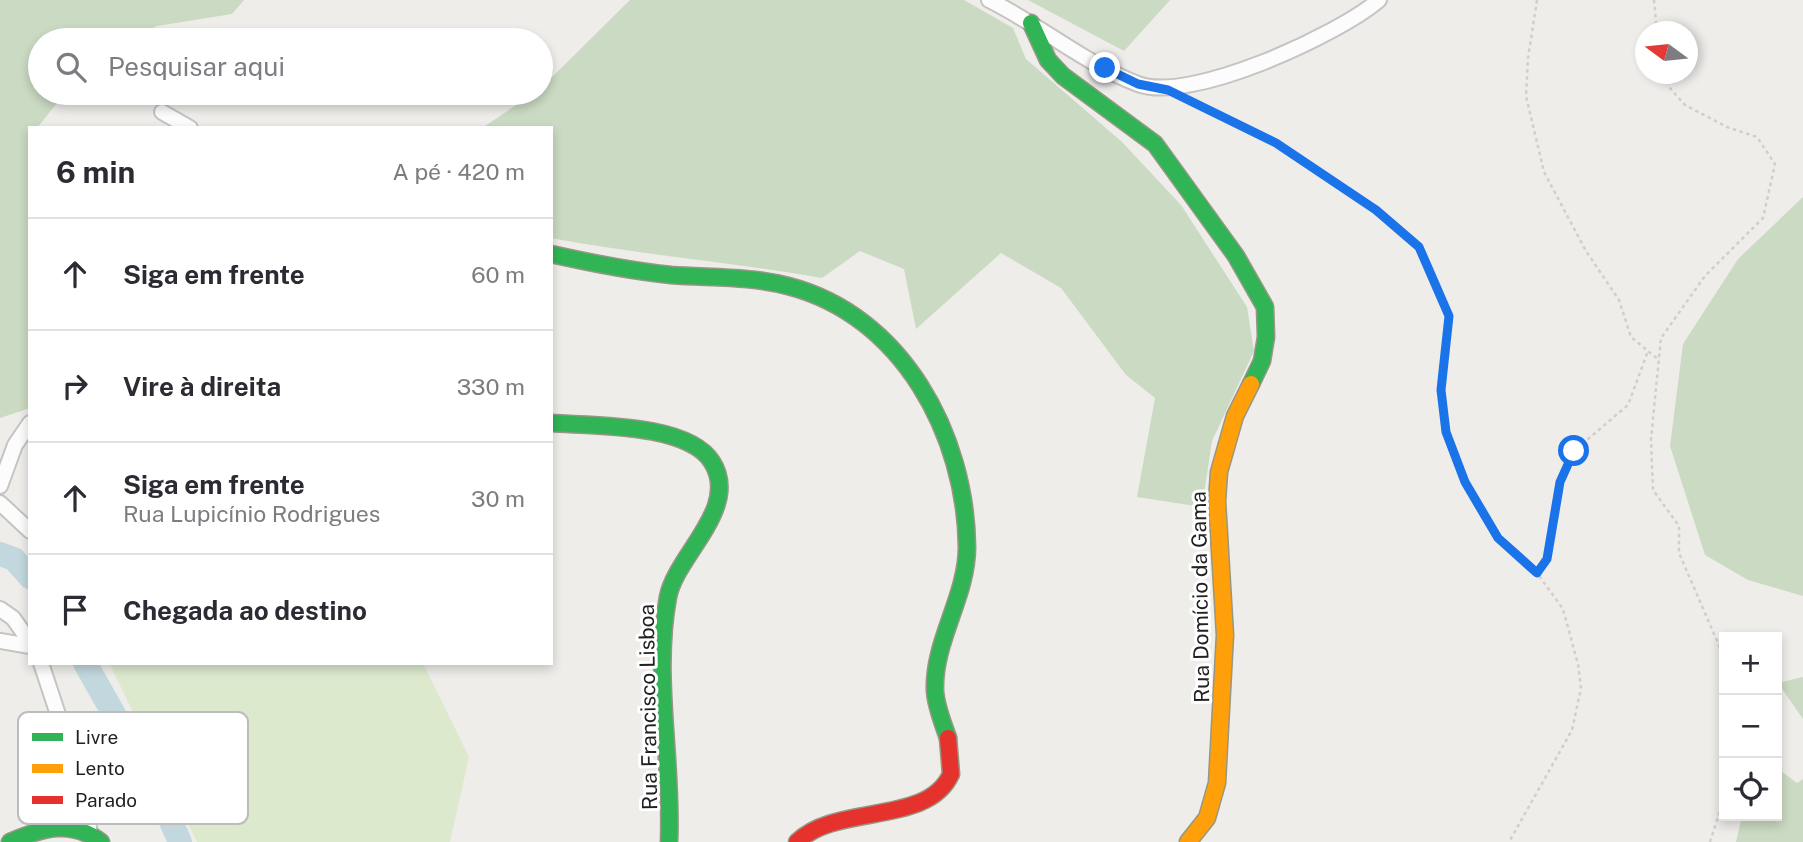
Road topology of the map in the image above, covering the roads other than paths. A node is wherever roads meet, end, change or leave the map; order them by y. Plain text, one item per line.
1 (989, 0) edge
2 (1379, 0) edge
3 (1031, 23) junction
4 (162, 112) dead end
5 (186, 126) edge
6 (553, 254) edge
7 (553, 423) edge
8 (28, 426) edge
9 (0, 486) edge
10 (0, 503) edge
11 (28, 529) edge
12 (0, 609) edge
13 (0, 641) edge
14 (28, 641) edge
15 (28, 644) edge
16 (42, 665) edge
17 (57, 712) edge
18 (96, 837) edge
19 (10, 842) edge
20 (669, 842) edge
21 (797, 842) edge
22 (1188, 842) edge

1 - 3 street
2 - 3 street
3 - 22 street, Rua Domício da Gama
4 - 5 street
6 - 21 street
7 - 20 street, Rua Francisco Lisboa
8 - 9 street
10 - 11 street
12 - 14 street
13 - 15 street
16 - 17 street
18 - 19 street

